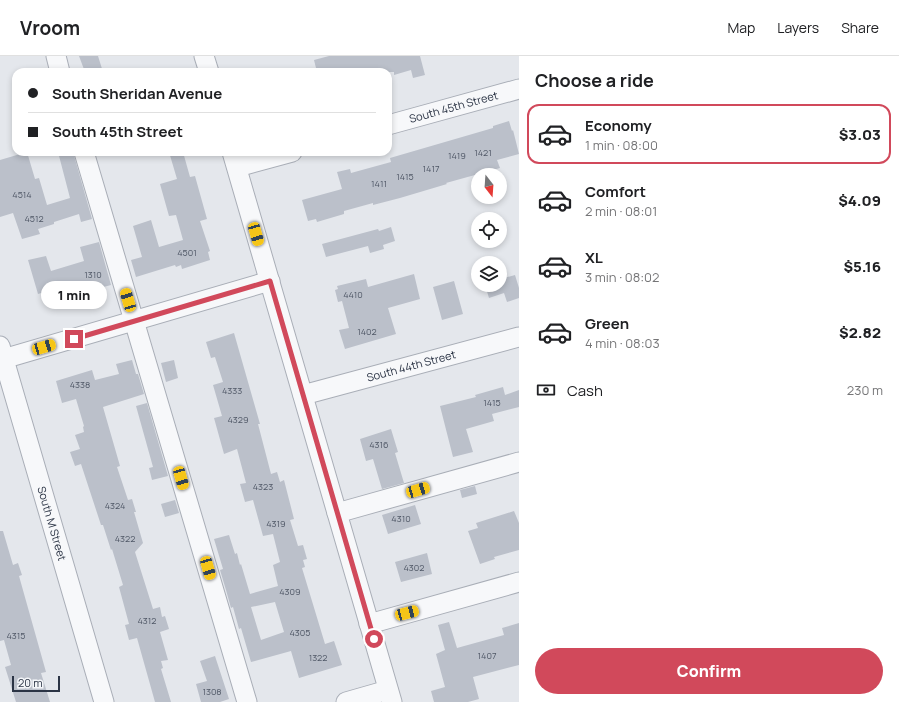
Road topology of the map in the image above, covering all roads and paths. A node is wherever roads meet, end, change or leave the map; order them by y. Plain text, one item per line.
1 (56, 56) edge
2 (204, 56) edge
3 (59, 68) edge
4 (208, 68) edge
5 (519, 89) edge
6 (392, 124) edge
7 (85, 156) edge
8 (263, 156) edge
9 (234, 160) edge
10 (270, 281) junction
11 (134, 321) junction
12 (519, 337) edge
13 (1, 355) edge
14 (303, 395) junction
15 (519, 462) edge
16 (337, 513) junction
17 (519, 582) edge
18 (369, 624) junction
19 (390, 696) edge
20 (104, 702) edge
21 (247, 702) edge
22 (346, 702) edge

1 - 3 street
2 - 4 street
5 - 6 street, South 45th Street
7 - 11 street
8 - 9 street
9 - 10 street
10 - 11 street
10 - 14 street
11 - 13 street
11 - 21 street
12 - 14 street, South 44th Street
13 - 20 street, South M Street
14 - 16 street
15 - 16 street
16 - 18 street
17 - 18 street
18 - 19 street
19 - 22 street

